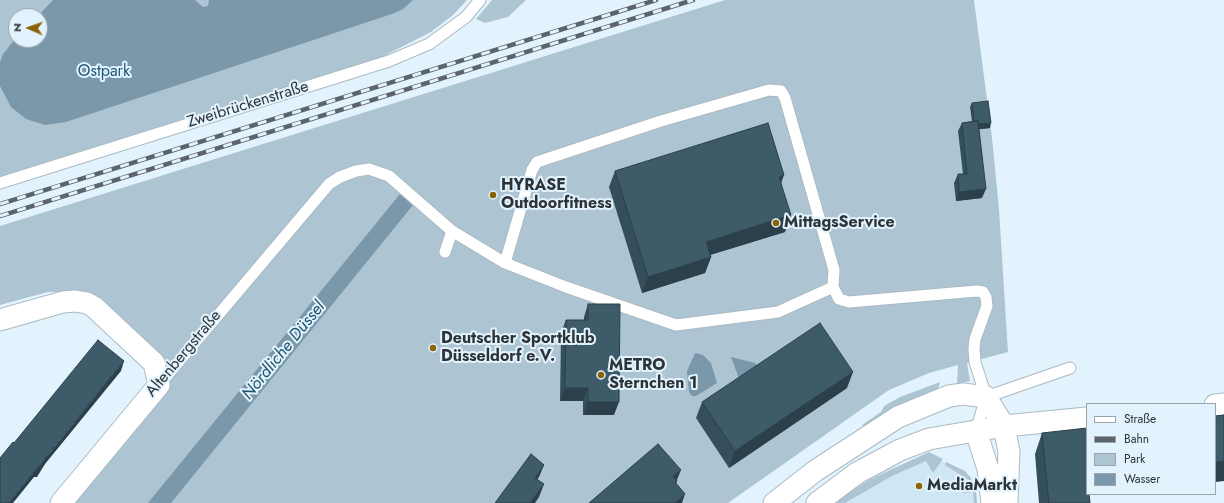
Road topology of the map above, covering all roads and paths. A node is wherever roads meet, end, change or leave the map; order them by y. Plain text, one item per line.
1 (480, 0) edge
2 (0, 183) edge
3 (452, 231) junction
4 (445, 252) dead end
5 (505, 263) junction
6 (833, 287) junction
7 (0, 320) edge
8 (1070, 368) dead end
9 (159, 385) junction
10 (986, 397) junction
11 (1086, 418) edge
12 (1004, 426) junction
13 (976, 431) junction
14 (61, 503) edge
15 (774, 503) edge
16 (817, 503) edge
17 (992, 503) edge
18 (1007, 503) edge

1 - 2 lane, Zweibrückenstraße
3 - 4 lane
3 - 5 lane, Altenbergstraße
3 - 9 lane, Altenbergstraße
5 - 6 lane, Altenbergstraße
5 - 6 lane
6 - 10 lane
7 - 9 street
8 - 10 lane
9 - 14 street, Altenbergstraße
10 - 12 street
10 - 13 lane
10 - 15 street
11 - 12 street
12 - 13 street
12 - 18 street
13 - 16 street
13 - 17 street

